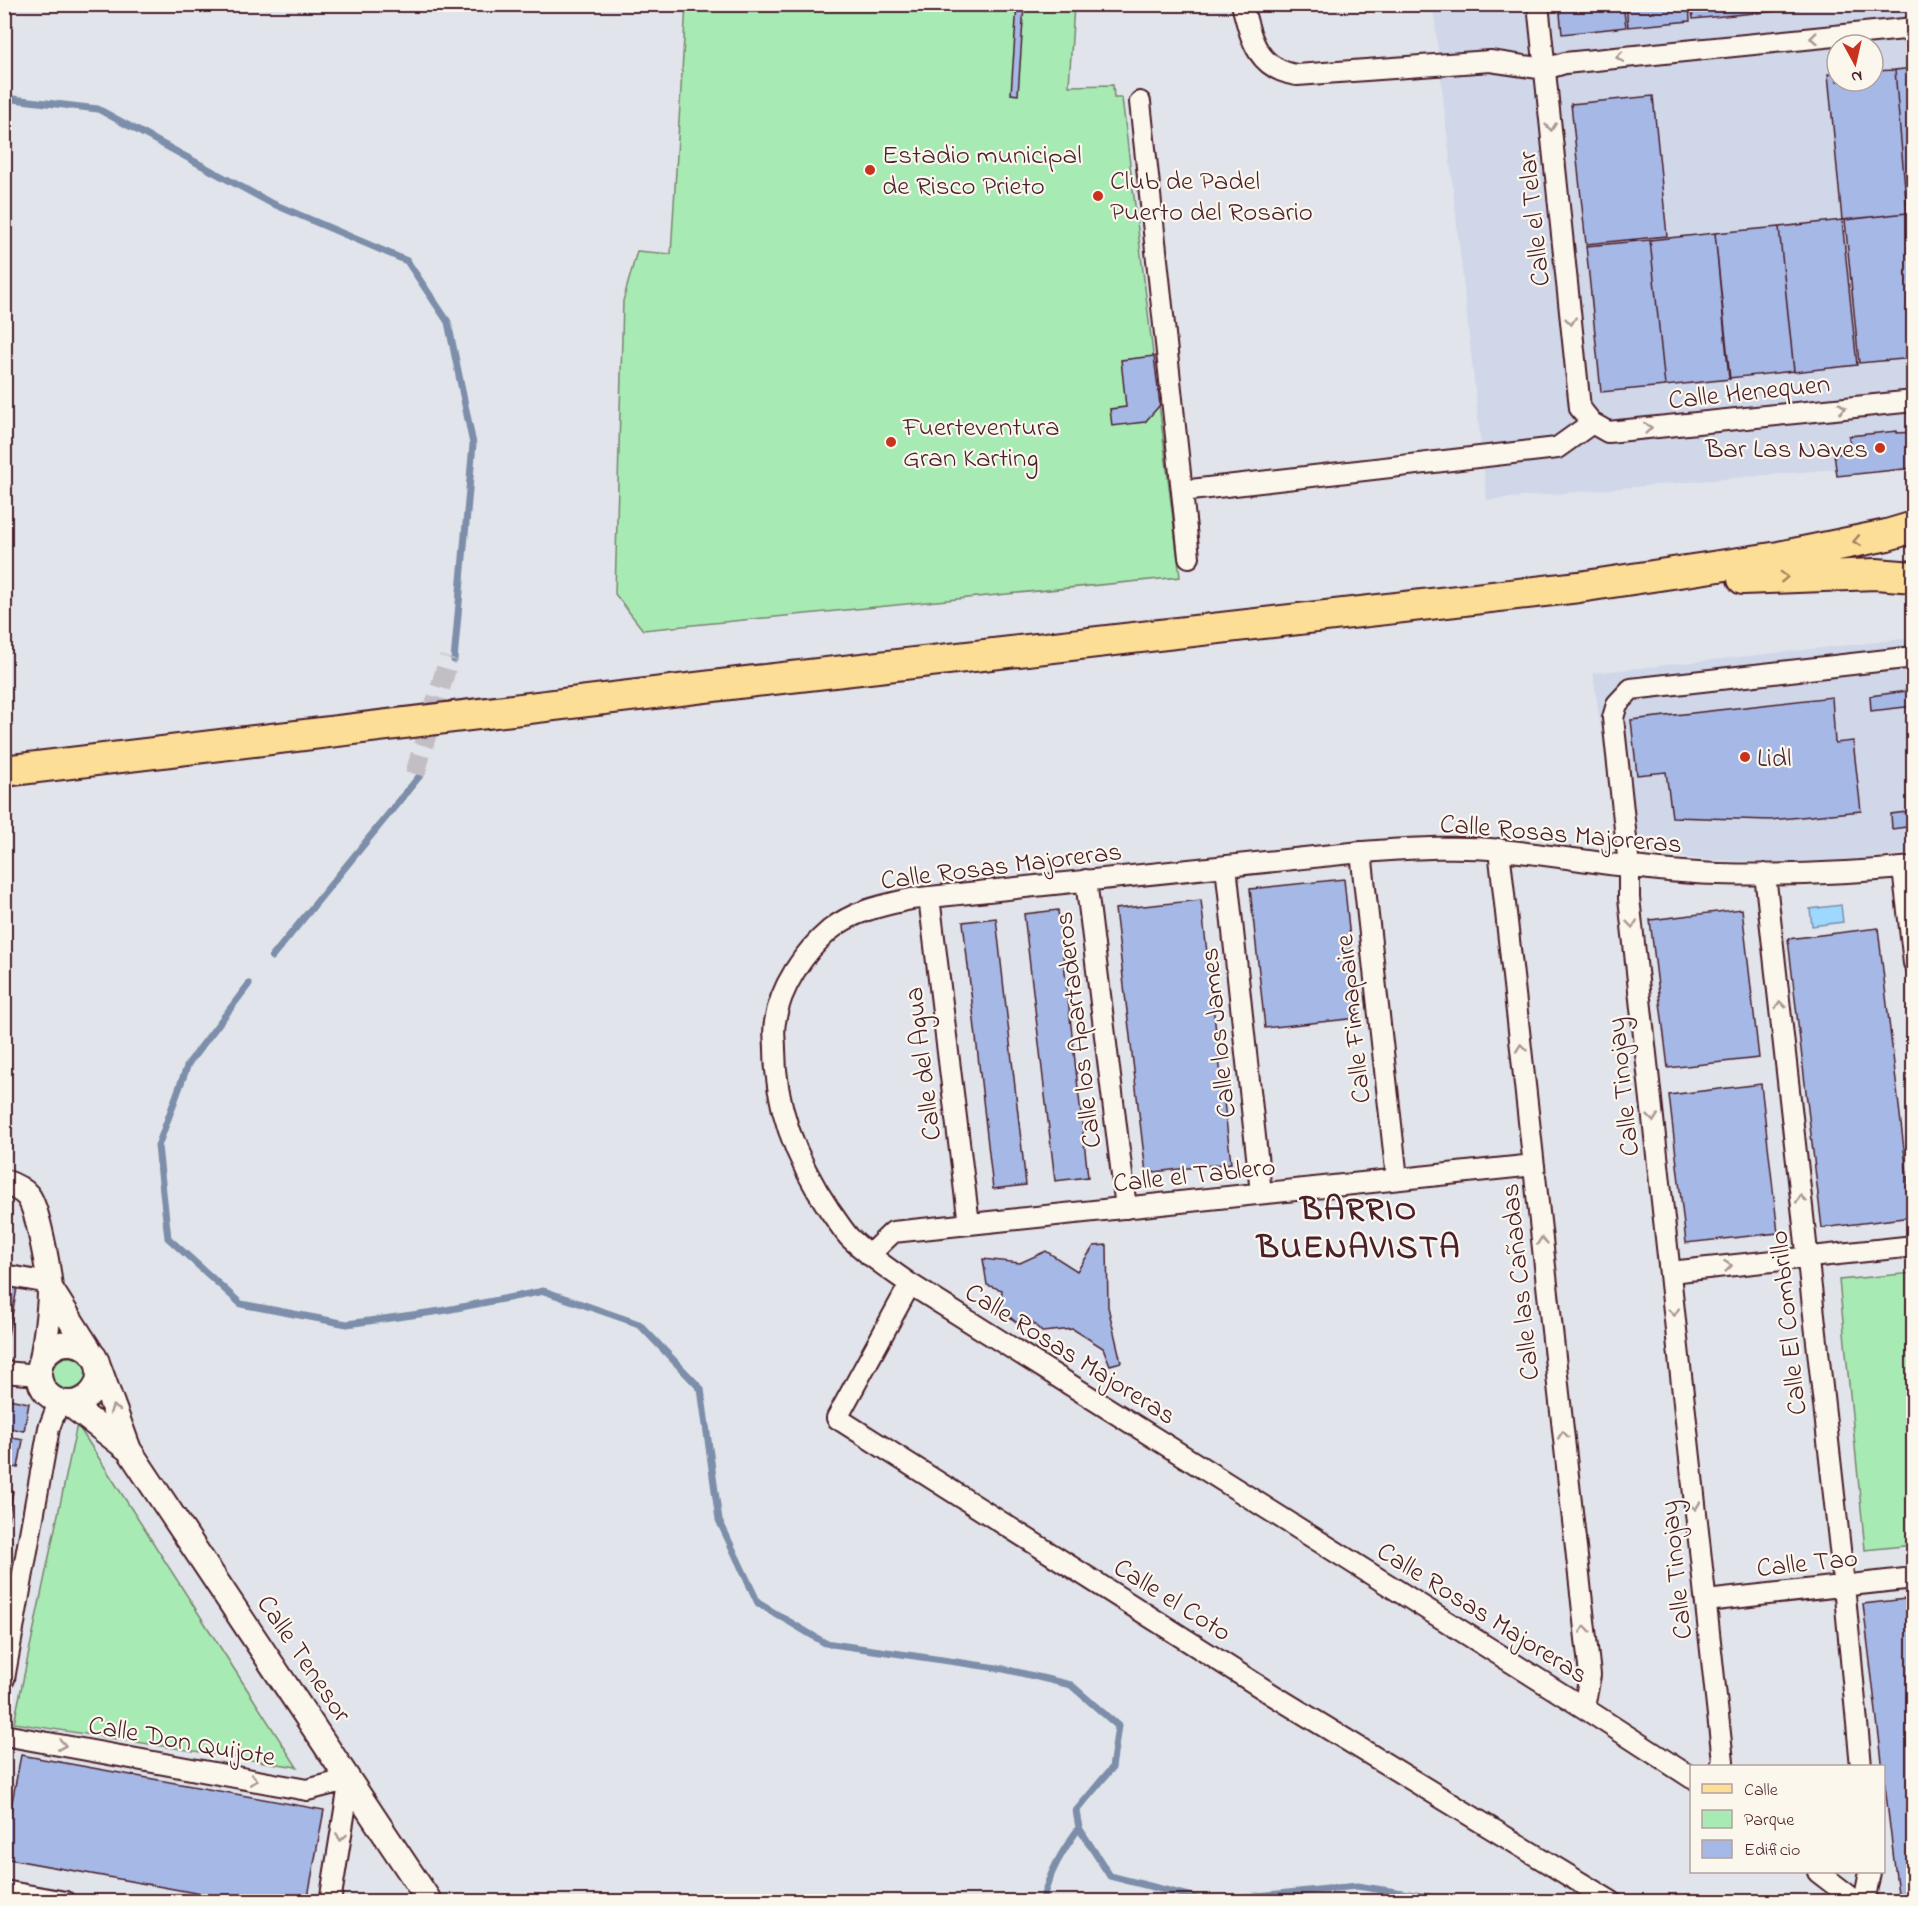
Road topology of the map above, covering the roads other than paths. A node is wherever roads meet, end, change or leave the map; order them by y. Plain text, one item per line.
1 (1242, 4) edge
2 (1538, 4) edge
3 (1914, 28) edge
4 (1545, 69) junction
5 (1140, 102) dead end
6 (1914, 401) edge
7 (1592, 423) junction
8 (1182, 491) junction
9 (1914, 527) edge
10 (1189, 558) dead end
11 (1914, 578) edge
12 (1579, 587) junction
13 (1914, 657) edge
14 (4, 771) edge
15 (1499, 849) junction
16 (1360, 852) junction
17 (1226, 866) junction
18 (1629, 866) junction
19 (1908, 868) edge
20 (1765, 873) junction
21 (1086, 880) junction
22 (929, 897) junction
23 (1914, 963) edge
24 (1534, 1165) junction
25 (1397, 1179) junction
26 (4, 1182) edge
27 (1261, 1193) junction
28 (1126, 1208) junction
29 (969, 1224) junction
30 (1914, 1246) edge
31 (869, 1255) junction
32 (1807, 1257) junction
33 (1670, 1272) junction
34 (4, 1275) edge
35 (910, 1284) junction
36 (49, 1286) junction
37 (94, 1359) junction
38 (41, 1367) junction
39 (4, 1371) edge
40 (63, 1403) junction
41 (129, 1450) junction
42 (1914, 1578) edge
43 (1844, 1585) junction
44 (12, 1590) edge
45 (1706, 1601) junction
46 (4, 1678) edge
47 (1584, 1708) junction
48 (4, 1735) edge
49 (1722, 1765) edge
50 (1861, 1765) edge
51 (1690, 1777) edge
52 (350, 1779) junction
53 (1819, 1873) edge
54 (1870, 1873) edge
55 (4, 1891) edge
56 (66, 1902) edge
57 (330, 1902) edge
58 (430, 1902) edge
59 (1612, 1902) edge
60 (1857, 1902) edge
61 (1864, 1902) edge

1 - 4 street
2 - 4 street, Calle el Telar
3 -> 4 street
4 -> 7 street, Calle el Telar
5 - 8 street
7 -> 6 street, Calle Henequen
7 - 8 street
8 - 10 street
9 -> 12 main road
12 -> 11 main road
12 - 14 main road
13 - 18 street, Calle Tinojay
15 - 16 street, Calle Rosas Majoreras
15 - 18 street, Calle Rosas Majoreras
24 -> 15 street, Calle las Cañadas
16 - 17 street, Calle Rosas Majoreras
16 - 25 street, Calle Fimapaire
17 - 21 street, Calle Rosas Majoreras
17 - 27 street, Calle los James
18 - 20 street, Calle Rosas Majoreras
18 -> 33 street, Calle Tinojay
19 - 20 street, Calle Rosas Majoreras
19 - 23 street
32 -> 20 street, Calle El Combrillo
21 - 22 street, Calle Rosas Majoreras
21 - 28 street, Calle los Apartaderos
22 - 29 street, Calle del Agua
22 - 31 street, Calle Rosas Majoreras
24 - 25 street, Calle el Tablero
47 -> 24 street, Calle las Cañadas
25 - 27 street, Calle el Tablero
26 - 36 street
27 - 28 street, Calle el Tablero
28 - 29 street, Calle el Tablero
29 - 31 street, Calle el Tablero
30 - 32 street
31 - 35 street, Calle Rosas Majoreras
33 -> 32 street
32 - 43 street, Calle El Combrillo
33 -> 45 street, Calle Tinojay
34 - 36 street
35 - 47 street, Calle Rosas Majoreras
35 - 59 street, Calle el Coto
36 - 37 street, Calle Tenesor
36 - 38 street
37 - 38 street
37 - 40 street
41 -> 37 street, Calle Tenesor
38 - 39 street
38 - 40 street
40 - 41 street, Calle Tenesor
40 - 44 street
41 - 52 street, Calle Tenesor
42 - 43 street, Calle Tao
43 - 45 street, Calle Tao
43 - 50 street, Calle El Combrillo
44 - 46 street
45 - 49 street, Calle Tinojay
47 - 51 street, Calle Rosas Majoreras
48 -> 52 street, Calle Don Quijote
52 -> 57 street
52 - 58 street, Calle Tenesor
53 - 60 street
54 - 61 street
55 - 56 street

